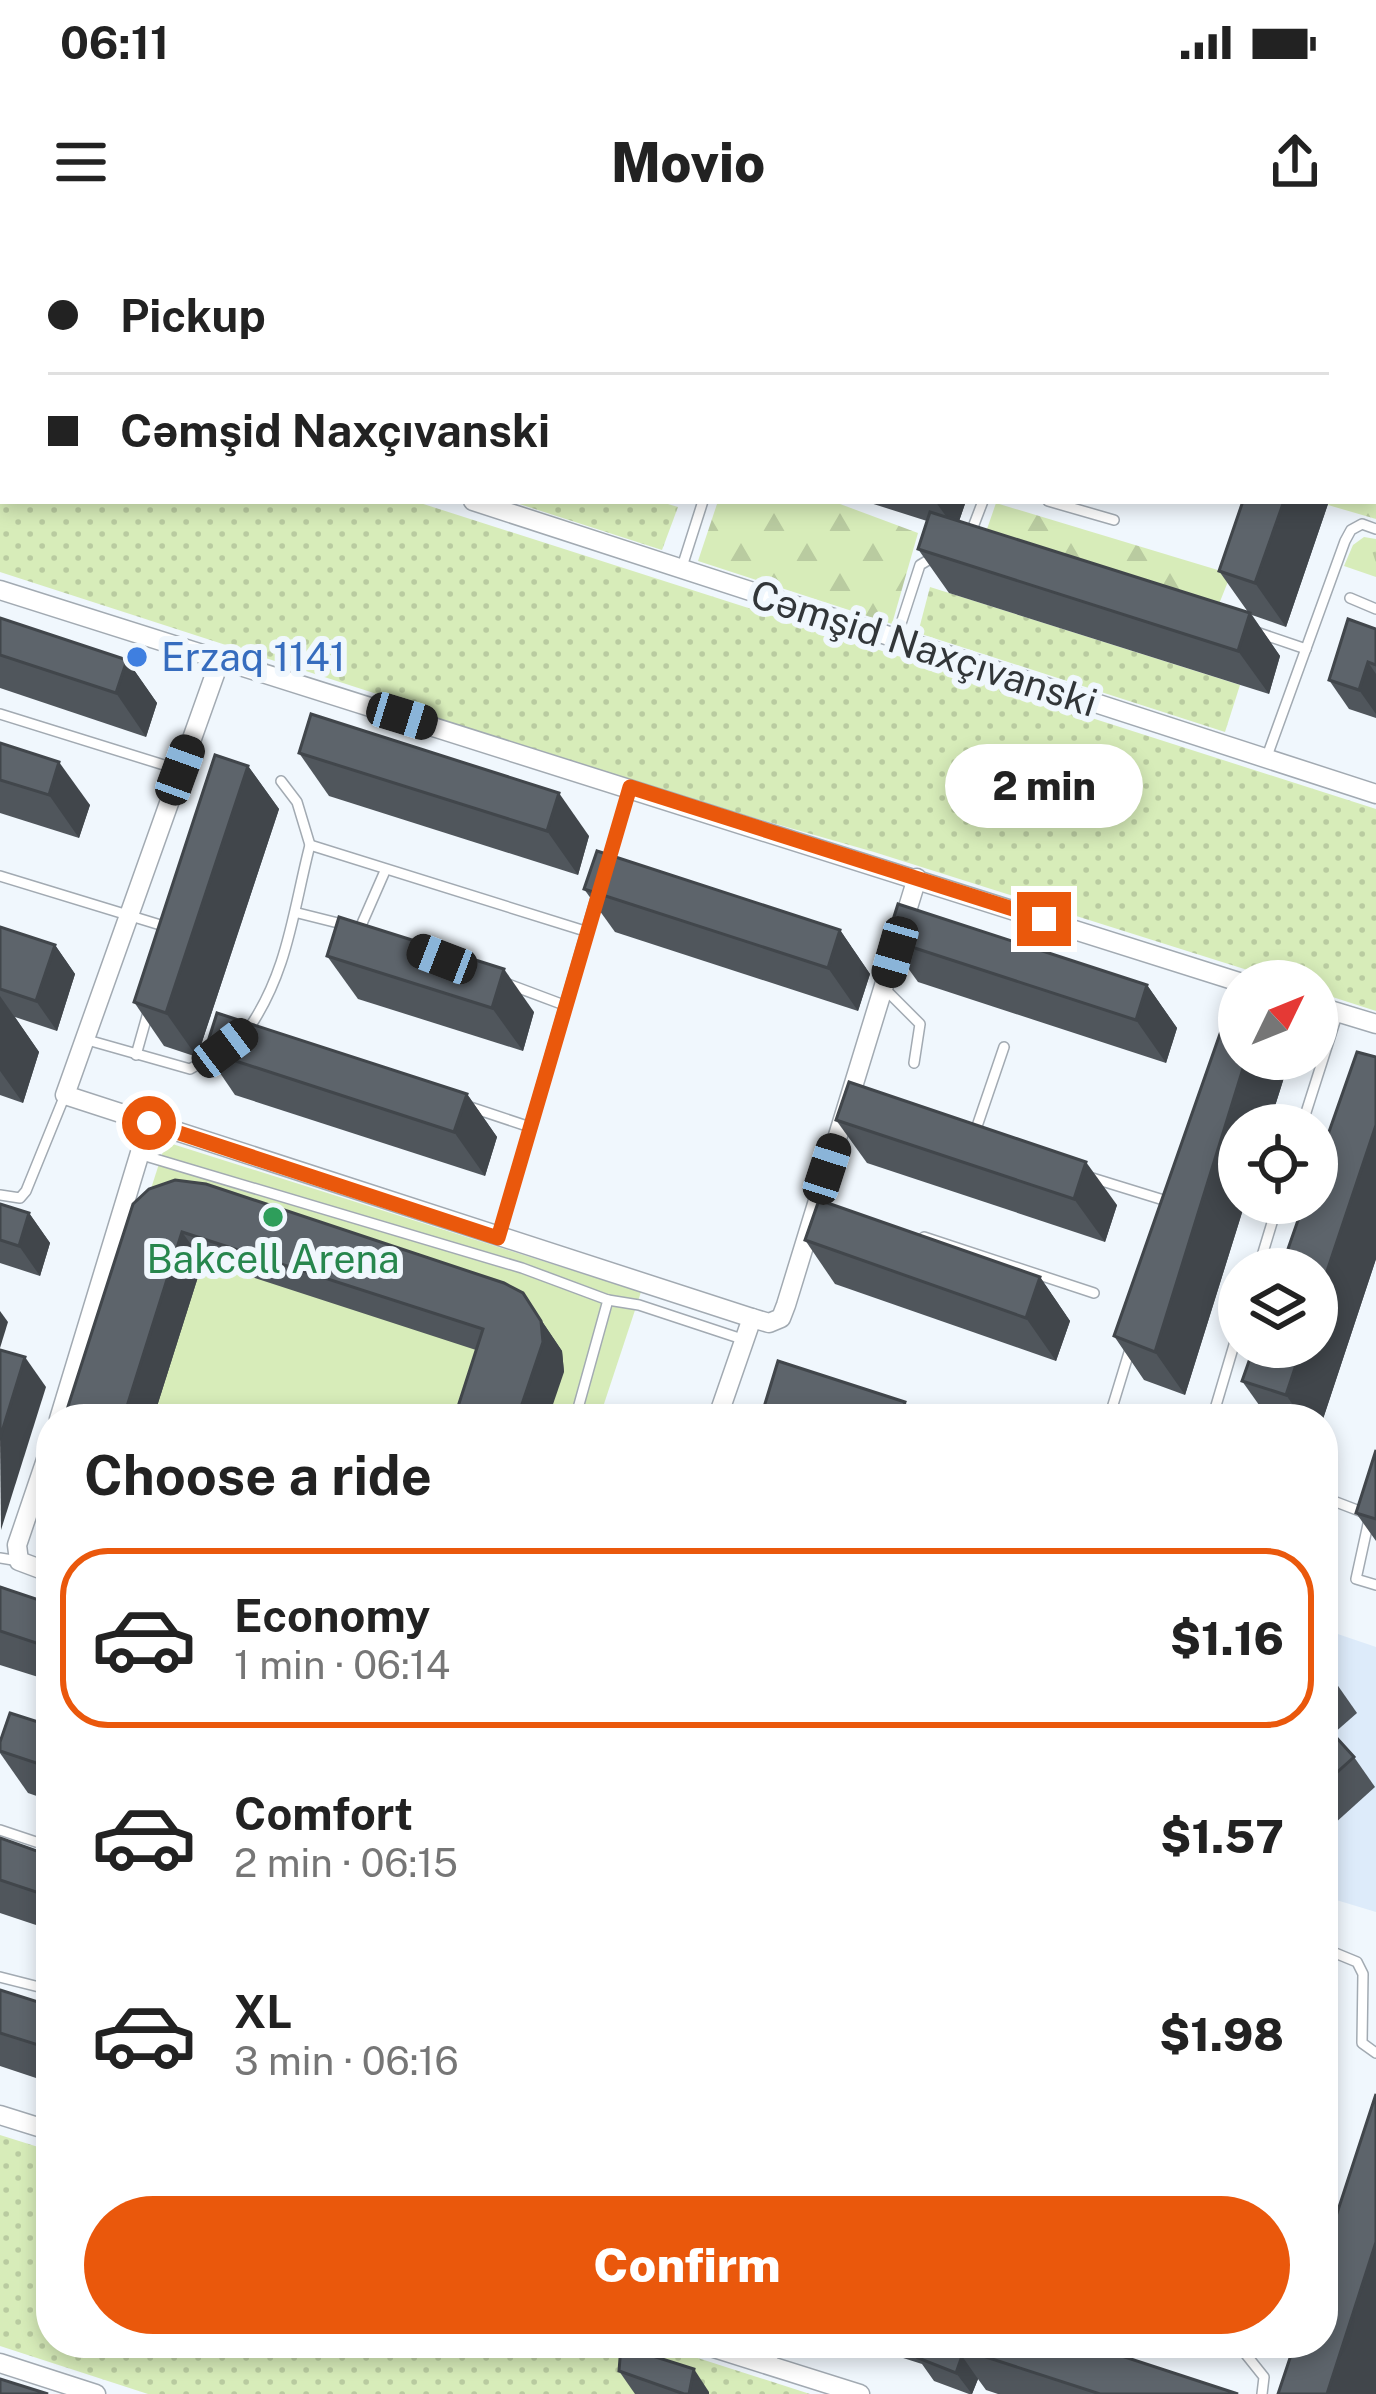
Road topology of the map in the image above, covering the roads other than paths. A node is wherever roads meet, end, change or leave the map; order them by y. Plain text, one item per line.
1 (481, 504) edge
2 (703, 504) edge
3 (982, 504) edge
4 (1058, 504) edge
5 (1114, 520) dead end
6 (1376, 529) edge
7 (970, 536) junction
8 (991, 543) edge
9 (681, 570) junction
10 (0, 590) edge
11 (1350, 598) dead end
12 (1376, 609) edge
13 (1247, 629) edge
14 (896, 639) junction
15 (1306, 649) junction
16 (220, 660) junction
17 (0, 714) edge
18 (1266, 759) junction
19 (180, 770) junction
20 (280, 781) dead end
21 (630, 787) junction
22 (1376, 794) edge
23 (310, 845) junction
24 (605, 869) edge
25 (386, 871) junction
26 (0, 876) edge
27 (916, 878) junction
28 (598, 890) edge
29 (178, 908) edge
30 (298, 913) junction
31 (127, 915) junction
32 (172, 928) junction
33 (360, 928) junction
34 (585, 931) junction
35 (380, 936) edge
36 (166, 950) edge
37 (1218, 975) edge
38 (503, 982) edge
39 (885, 989) junction
40 (154, 992) edge
41 (564, 1005) junction
42 (1338, 1012) edge
43 (1376, 1024) edge
44 (246, 1032) junction
45 (268, 1039) edge
46 (84, 1040) junction
47 (1004, 1047) dead end
48 (136, 1055) junction
49 (914, 1063) dead end
50 (65, 1095) junction
51 (849, 1103) junction
52 (464, 1105) edge
53 (870, 1109) edge
54 (149, 1123) junction
55 (530, 1127) junction
56 (951, 1134) edge
57 (972, 1140) junction
58 (994, 1147) edge
59 (139, 1154) junction
60 (1085, 1175) edge
61 (1182, 1183) edge
62 (0, 1195) edge
63 (817, 1202) junction
64 (1176, 1204) junction
65 (838, 1209) edge
66 (1168, 1226) edge
67 (902, 1230) edge
68 (498, 1238) junction
69 (1094, 1293) dead end
70 (608, 1300) junction
71 (752, 1318) junction
72 (745, 1340) junction
73 (1133, 1340) edge
74 (1227, 1368) edge
75 (64, 1404) edge
76 (579, 1404) edge
77 (722, 1404) edge
78 (1113, 1404) edge
79 (1216, 1404) edge
80 (36, 1489) edge
81 (1376, 1498) edge
82 (1338, 1503) edge
83 (1370, 1515) junction
84 (10, 1560) edge
85 (1376, 1585) edge
86 (0, 1830) edge
87 (36, 1842) edge
88 (1338, 1954) edge
89 (0, 1977) edge
90 (36, 1986) edge
91 (1376, 2053) edge
92 (0, 2115) edge
93 (36, 2126) edge
94 (745, 2358) edge
95 (772, 2358) edge
96 (1249, 2358) edge
97 (0, 2363) edge
98 (770, 2366) junction
99 (97, 2394) edge
100 (860, 2394) edge
101 (1262, 2394) edge

1 - 9 street, Cəmşid Naxçıvanski
2 - 9 lane
3 - 7 lane
4 - 5 lane
6 - 15 lane
7 - 8 lane
7 - 14 lane
9 - 14 street, Cəmşid Naxçıvanski
10 - 16 street
11 - 12 lane
13 - 15 lane
14 - 18 street, Cəmşid Naxçıvanski
15 - 18 lane
16 - 19 street
16 - 21 street
17 - 19 lane
18 - 22 street, Cəmşid Naxçıvanski
19 - 31 street
20 - 23 lane
21 - 24 lane
21 - 27 street
23 - 25 lane
23 - 30 lane
25 - 33 lane
25 - 34 lane
26 - 31 lane
27 - 37 street
27 - 39 street
28 - 34 lane
29 - 32 lane
30 - 33 lane
30 - 44 lane
31 - 32 lane
31 - 46 street
32 - 36 lane
33 - 35 lane
34 - 41 lane
38 - 41 lane
39 - 49 lane
39 - 51 street
40 - 48 lane
41 - 55 lane
42 - 43 street
44 - 45 lane
44 - 48 lane
46 - 48 lane
46 - 50 street
47 - 57 lane
50 - 54 street
50 - 62 lane
51 - 53 lane
51 - 63 street
52 - 55 lane
54 - 59 street
54 - 68 street
55 - 68 lane
56 - 57 lane
57 - 58 lane
59 - 70 lane
59 - 75 street
60 - 64 lane
61 - 64 lane
63 - 65 lane
63 - 71 street
64 - 66 lane
67 - 69 lane
68 - 71 street
70 - 72 lane
70 - 76 lane
71 - 72 street
72 - 77 street
73 - 78 lane
74 - 79 lane
80 - 84 street
81 - 83 lane
82 - 83 lane
83 - 85 lane
86 - 87 lane
88 - 91 lane
89 - 90 lane
92 - 93 street
94 - 98 street
95 - 98 lane
96 - 101 lane
97 - 99 street
98 - 100 street

